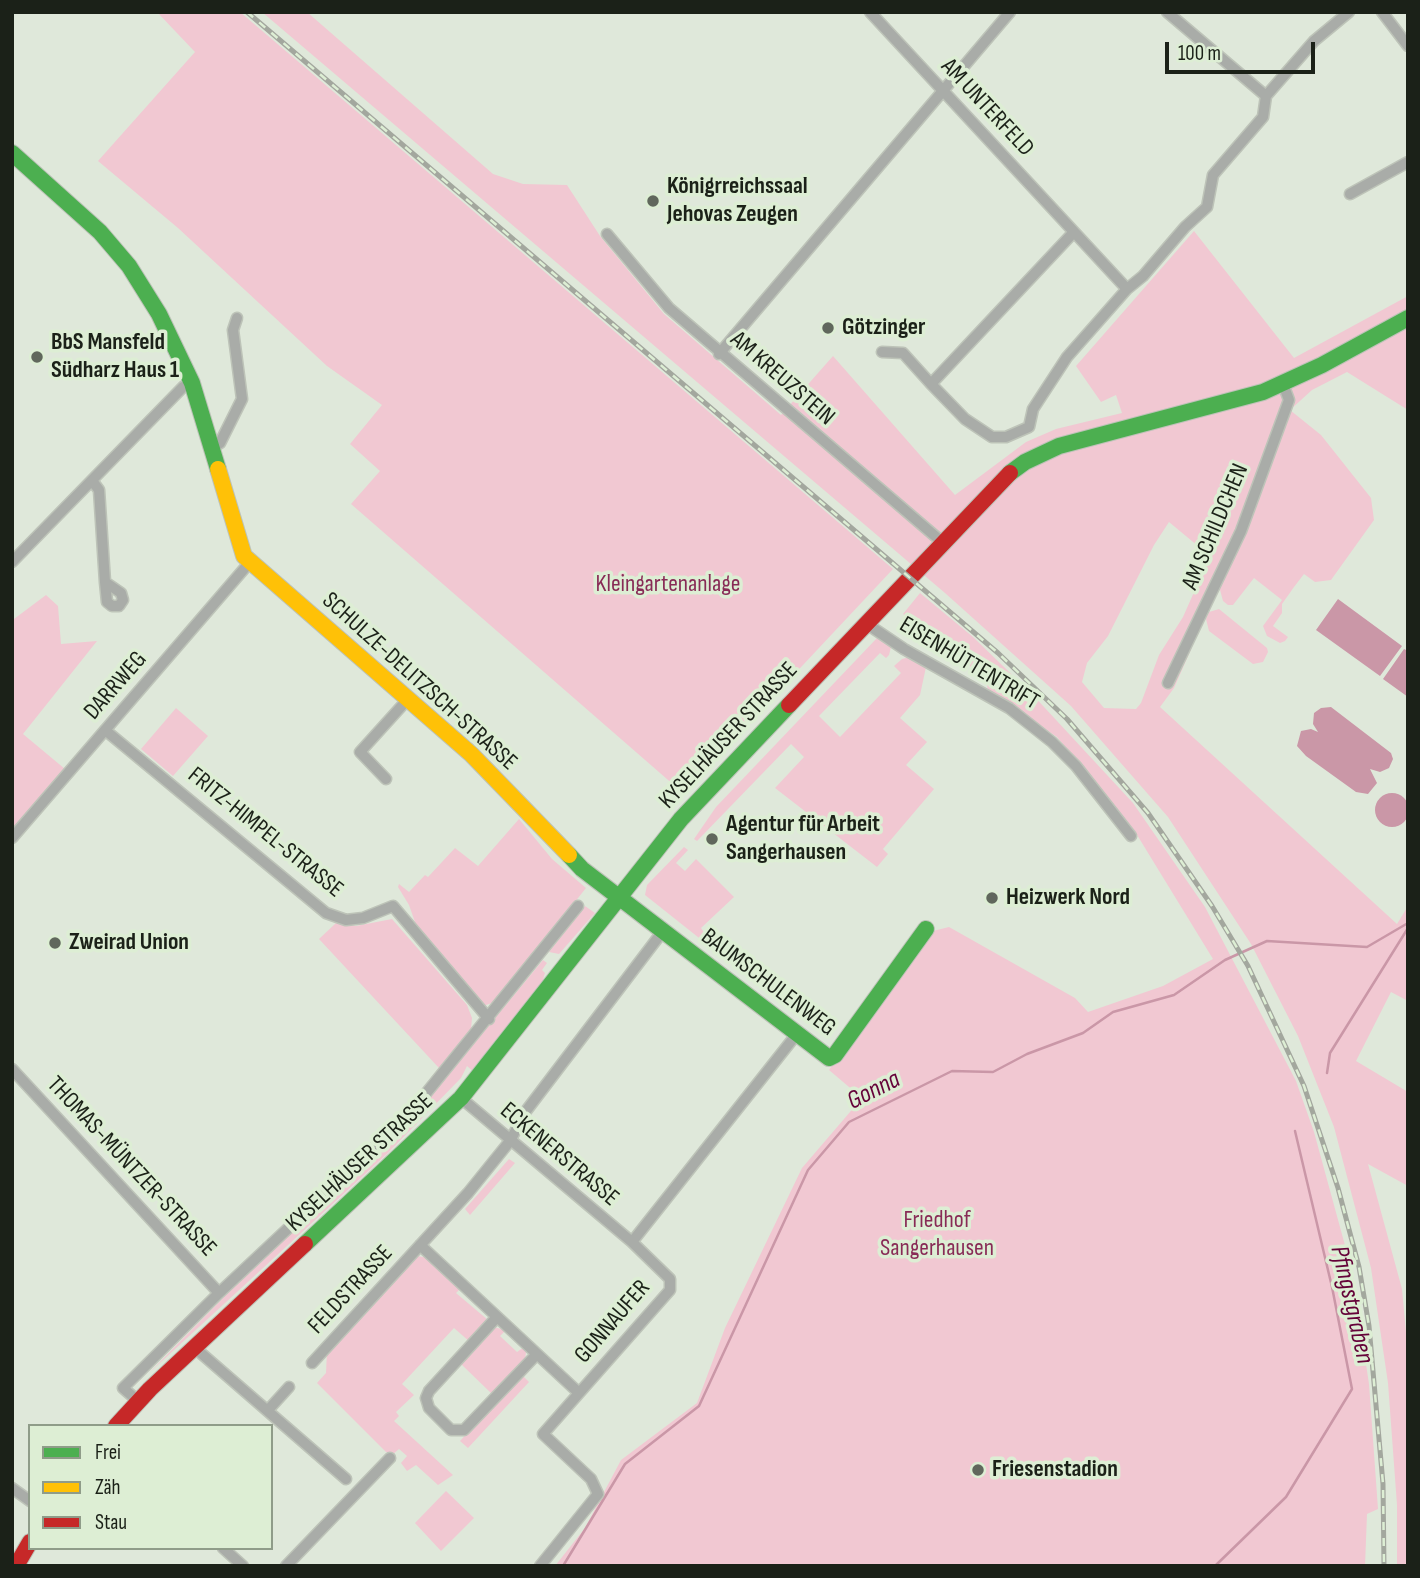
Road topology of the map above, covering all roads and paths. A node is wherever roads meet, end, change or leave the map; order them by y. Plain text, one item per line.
1 (870, 12) edge
2 (1010, 12) edge
3 (1167, 12) edge
4 (1349, 12) edge
5 (1382, 12) edge
6 (1408, 47) edge
7 (943, 91) junction
8 (1266, 96) junction
9 (12, 153) edge
10 (1408, 162) edge
11 (1350, 194) dead end
12 (1073, 233) junction
13 (607, 234) dead end
14 (1127, 289) junction
15 (237, 318) dead end
16 (1408, 318) edge
17 (882, 352) dead end
18 (719, 354) junction
19 (192, 383) junction
20 (931, 384) junction
21 (1283, 384) junction
22 (212, 448) junction
23 (93, 482) junction
24 (942, 542) junction
25 (12, 562) edge
26 (250, 562) junction
27 (105, 582) dead end
28 (867, 624) junction
29 (1168, 683) dead end
30 (408, 699) junction
31 (105, 730) junction
32 (386, 779) dead end
33 (1131, 836) dead end
34 (12, 838) edge
35 (618, 897) junction
36 (578, 906) dead end
37 (926, 929) dead end
38 (663, 932) junction
39 (489, 1019) junction
40 (796, 1035) junction
41 (12, 1069) edge
42 (461, 1098) junction
43 (510, 1141) junction
44 (632, 1242) junction
45 (420, 1245) junction
46 (219, 1293) junction
47 (497, 1317) junction
48 (195, 1348) junction
49 (537, 1353) junction
50 (312, 1363) dead end
51 (289, 1387) dead end
52 (579, 1393) junction
53 (138, 1401) junction
54 (269, 1409) junction
55 (118, 1424) edge
56 (390, 1458) dead end
57 (346, 1479) dead end
58 (12, 1488) edge
59 (28, 1500) edge
60 (28, 1545) edge
61 (225, 1550) edge
62 (16, 1566) edge
63 (243, 1566) edge
64 (286, 1566) edge
65 (540, 1566) edge

1 - 7 street, AM UNTERFELD
2 - 7 street
3 - 8 street
4 - 8 street
5 - 6 street
7 - 12 street, AM UNTERFELD
7 - 18 street
8 - 14 street
9 - 19 main road
10 - 11 street
12 - 14 street, AM UNTERFELD
12 - 20 street
13 - 18 street, AM KREUZSTEIN
14 - 20 street
15 - 22 street
16 - 21 main road, KYSELHÄUSER STRASSE
17 - 20 street
18 - 24 street, AM KREUZSTEIN
19 - 22 main road
19 - 23 street
21 - 24 main road, KYSELHÄUSER STRASSE
21 - 29 street, AM SCHILDCHEN
22 - 26 main road
23 - 25 street
23 - 27 street
24 - 28 main road, KYSELHÄUSER STRASSE
26 - 30 main road, SCHULZE-DELITZSCH-STRASSE
26 - 31 street, DARRWEG
28 - 33 street, EISENHÜTTENTRIFT
28 - 35 main road, KYSELHÄUSER STRASSE
30 - 32 street
30 - 35 main road, SCHULZE-DELITZSCH-STRASSE
31 - 34 street, DARRWEG
31 - 39 street, FRITZ-HIMPEL-STRASSE
35 - 38 main road, BAUMSCHULENWEG
35 - 42 main road, KYSELHÄUSER STRASSE
36 - 39 street, KYSELHÄUSER STRASSE
37 - 40 main road, BAUMSCHULENWEG
38 - 40 main road, BAUMSCHULENWEG
38 - 43 street
39 - 46 street, KYSELHÄUSER STRASSE
40 - 44 street, GONNAUFER
41 - 46 street, THOMAS-MÜNTZER-STRASSE
42 - 43 street, ECKENERSTRASSE
42 - 48 main road, KYSELHÄUSER STRASSE
43 - 44 street, ECKENERSTRASSE
43 - 45 street, FELDSTRASSE
44 - 52 street, GONNAUFER
45 - 47 street, FELDSTRASSE
45 - 50 street, FELDSTRASSE
46 - 53 street, KYSELHÄUSER STRASSE
47 - 49 street, FELDSTRASSE
47 - 49 street
48 - 53 main road, KYSELHÄUSER STRASSE
48 - 54 street
49 - 52 street, FELDSTRASSE
51 - 54 street
52 - 65 street, GONNAUFER
53 - 55 main road, KYSELHÄUSER STRASSE
54 - 57 street
56 - 64 street
58 - 59 street
60 - 62 main road
61 - 63 street

